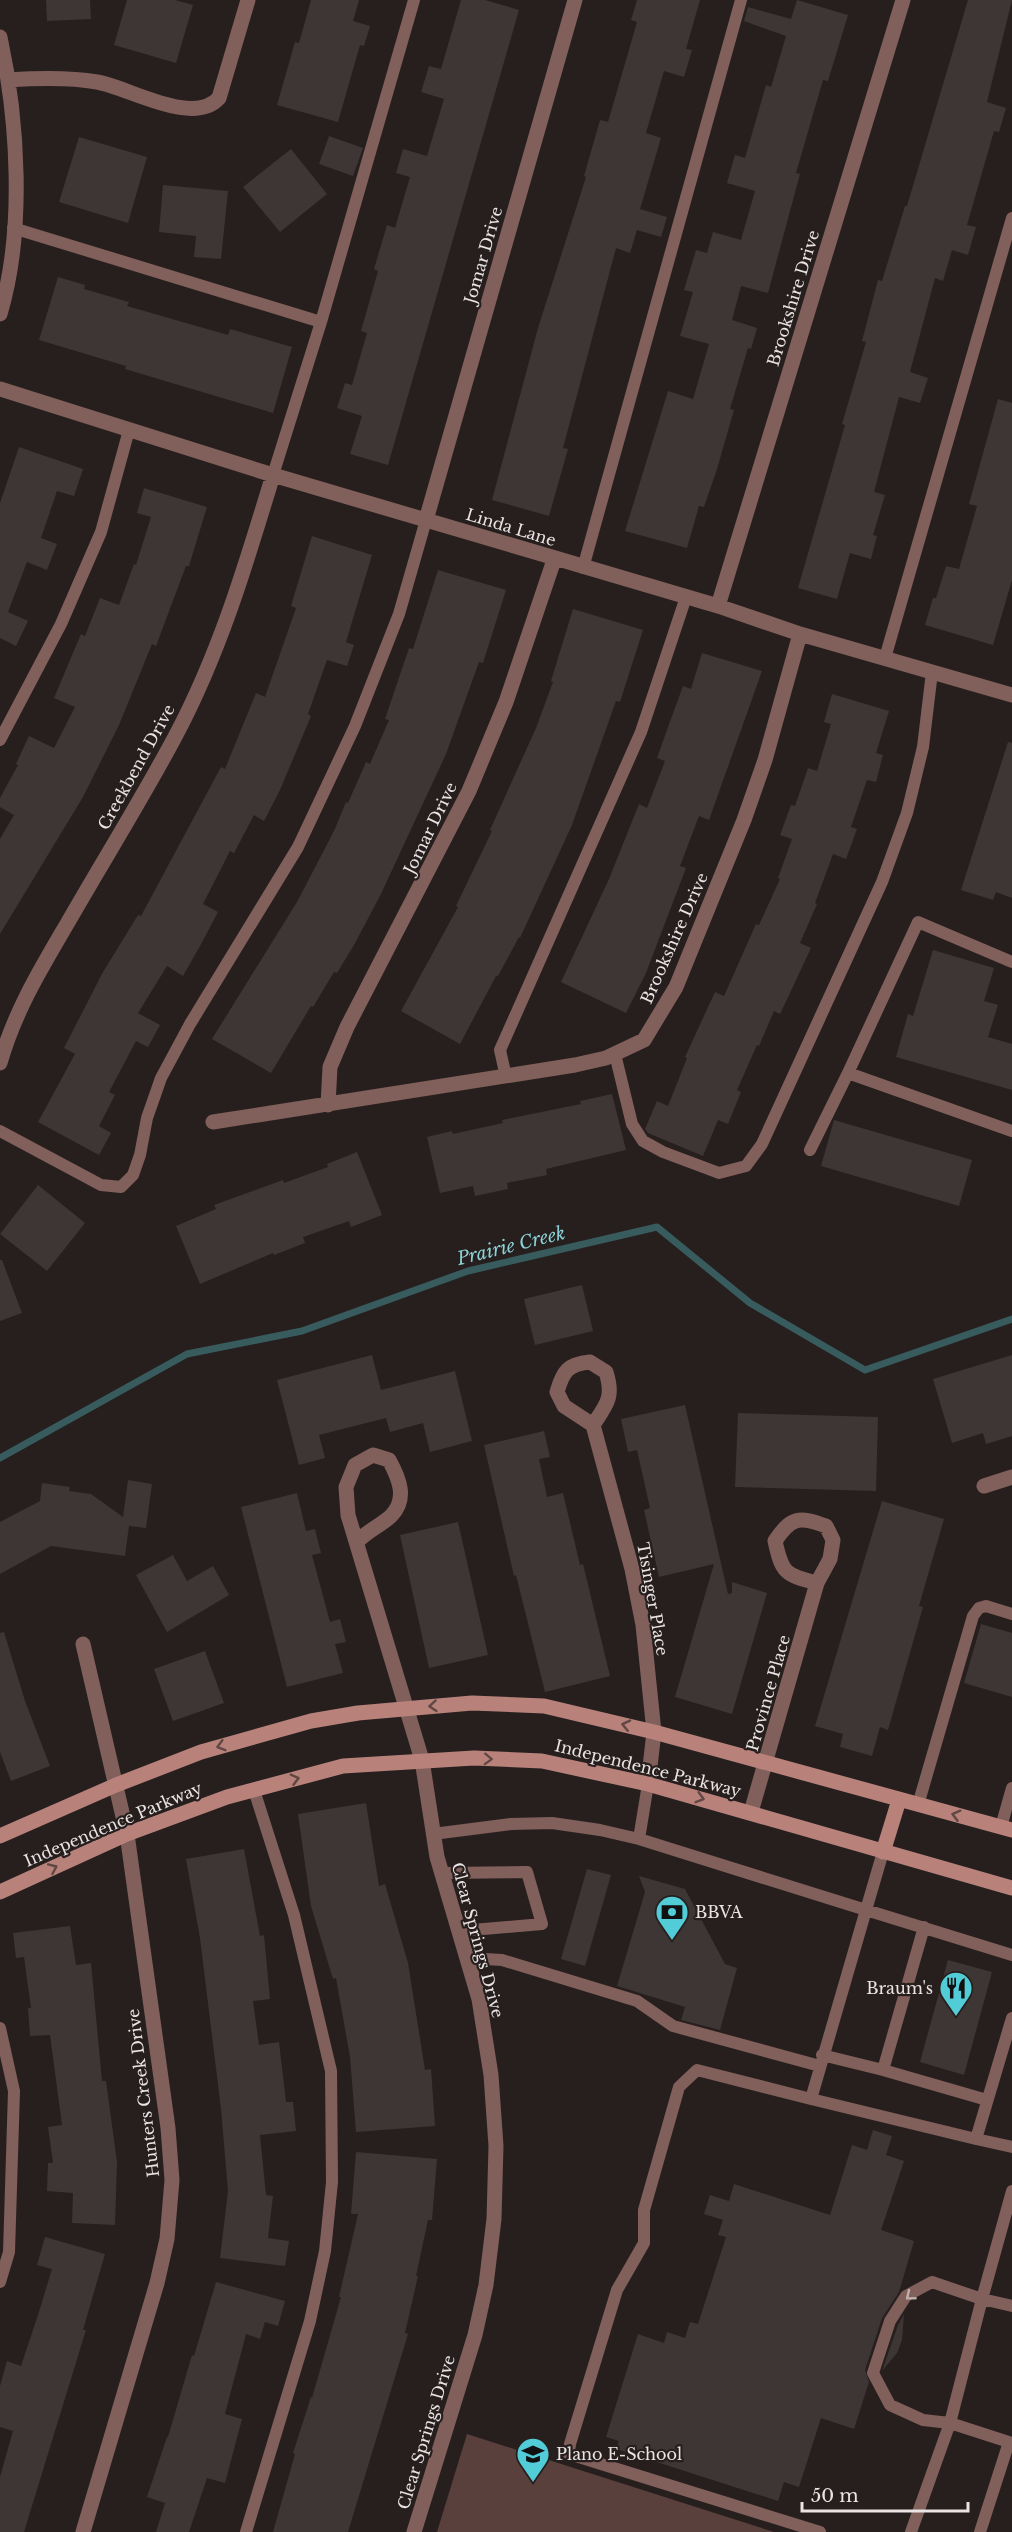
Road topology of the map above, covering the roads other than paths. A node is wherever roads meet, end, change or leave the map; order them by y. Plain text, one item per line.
1 (248, 0) edge
2 (414, 0) edge
3 (575, 0) edge
4 (741, 0) edge
5 (903, 0) edge
6 (0, 37) edge
7 (9, 80) junction
8 (1012, 218) edge
9 (14, 228) junction
10 (0, 314) edge
11 (321, 322) junction
12 (0, 389) edge
13 (129, 430) junction
14 (273, 475) junction
15 (426, 520) junction
16 (554, 560) junction
17 (583, 568) junction
18 (686, 597) junction
19 (718, 606) junction
20 (800, 634) junction
21 (885, 658) junction
22 (932, 672) junction
23 (1012, 695) edge
24 (0, 740) edge
25 (1012, 962) edge
26 (615, 1054) junction
27 (0, 1063) edge
28 (848, 1073) junction
29 (506, 1077) junction
30 (328, 1105) junction
31 (213, 1122) dead end
32 (0, 1131) edge
33 (1012, 1131) edge
34 (810, 1150) dead end
35 (593, 1425) dead end
36 (1012, 1477) edge
37 (984, 1486) dead end
38 (357, 1542) junction
39 (817, 1583) junction
40 (1012, 1614) edge
41 (83, 1644) dead end
42 (407, 1708) junction
43 (654, 1732) junction
44 (422, 1760) junction
45 (767, 1764) junction
46 (648, 1784) junction
47 (116, 1785) junction
48 (1012, 1788) edge
49 (254, 1790) junction
50 (899, 1800) junction
51 (918, 1805) junction
52 (751, 1812) junction
53 (1006, 1829) edge
54 (127, 1834) junction
55 (433, 1834) junction
56 (0, 1836) edge
57 (639, 1839) junction
58 (883, 1852) junction
59 (442, 1874) junction
60 (1012, 1888) edge
61 (0, 1892) edge
62 (866, 1910) junction
63 (924, 1928) junction
64 (460, 1931) junction
65 (1012, 1955) edge
66 (468, 1958) junction
67 (1012, 2018) edge
68 (0, 2028) edge
69 (821, 2061) junction
70 (883, 2070) junction
71 (811, 2099) junction
72 (987, 2100) junction
73 (976, 2139) junction
74 (1012, 2147) edge
75 (1012, 2191) edge
76 (0, 2282) edge
77 (982, 2299) junction
78 (1012, 2306) edge
79 (950, 2423) junction
80 (1010, 2442) edge
81 (82, 2532) edge
82 (246, 2532) edge
83 (414, 2532) edge
84 (820, 2532) edge
85 (911, 2532) edge
86 (980, 2532) edge

1 - 7 street
2 - 11 lane
3 - 15 street, Jomar Drive
4 - 17 lane
5 - 19 street, Brookshire Drive
6 - 7 street
7 - 9 street
8 - 21 lane
9 - 10 street
9 - 11 lane
11 - 14 lane
12 - 13 street, Linda Lane
13 - 14 street, Linda Lane
13 - 24 lane
14 - 15 street, Linda Lane
14 - 27 street, Creekbend Drive
15 - 16 street, Linda Lane
15 - 32 lane
16 - 17 street, Linda Lane
16 - 30 street, Jomar Drive
17 - 18 street, Linda Lane
18 - 19 street, Linda Lane
18 - 29 lane
19 - 20 street, Linda Lane
20 - 21 street, Linda Lane
20 - 26 street, Brookshire Drive
21 - 22 street, Linda Lane
22 - 23 street, Linda Lane
22 - 26 lane
25 - 28 lane
26 - 29 street, Brookshire Drive
28 - 33 lane
28 - 34 lane
29 - 30 street, Brookshire Drive
30 - 31 street, Brookshire Drive
35 - 43 street, Tisinger Place
36 - 37 street
38 - 38 street, Clear Springs Drive
38 - 42 street, Clear Springs Drive
39 - 39 street, Province Place
39 - 45 street, Province Place
40 - 51 lane
41 - 47 street, Hunters Creek Drive
43 -> 42 main road, Independence Parkway
42 - 44 street, Clear Springs Drive
42 -> 47 main road, Independence Parkway
43 - 45 main road, Independence Parkway
43 - 46 street, Tisinger Place
44 -> 46 main road, Independence Parkway
49 -> 44 main road, Independence Parkway
44 - 55 street, Clear Springs Drive
45 - 50 main road, Independence Parkway
45 - 52 street, Province Place
46 -> 52 main road, Independence Parkway
46 - 57 lane
47 - 54 street, Hunters Creek Drive
47 - 56 main road, Independence Parkway
48 - 53 lane
49 - 54 main road, Independence Parkway
49 - 82 lane
50 - 51 main road, Independence Parkway
50 - 58 main road
53 -> 51 main road, Independence Parkway
52 - 58 main road, Independence Parkway
61 -> 54 main road, Independence Parkway
54 - 81 street, Hunters Creek Drive
55 - 57 lane
55 - 59 street, Clear Springs Drive
57 - 62 lane
58 - 60 main road, Independence Parkway
58 - 62 lane
59 - 64 street, Clear Springs Drive
59 - 64 lane
62 - 63 lane
62 - 69 lane
63 - 65 lane
63 - 70 lane
64 - 66 street, Clear Springs Drive
66 - 69 lane
66 - 83 street, Clear Springs Drive
67 - 72 lane
68 - 76 lane
69 - 70 lane
69 - 71 lane
70 - 72 lane
71 - 73 lane
71 - 84 lane
72 - 73 lane
73 - 74 lane
75 - 77 lane
77 - 78 lane
77 - 79 lane
77 -> 79 lane
79 - 80 lane
79 - 85 lane
80 - 86 lane

